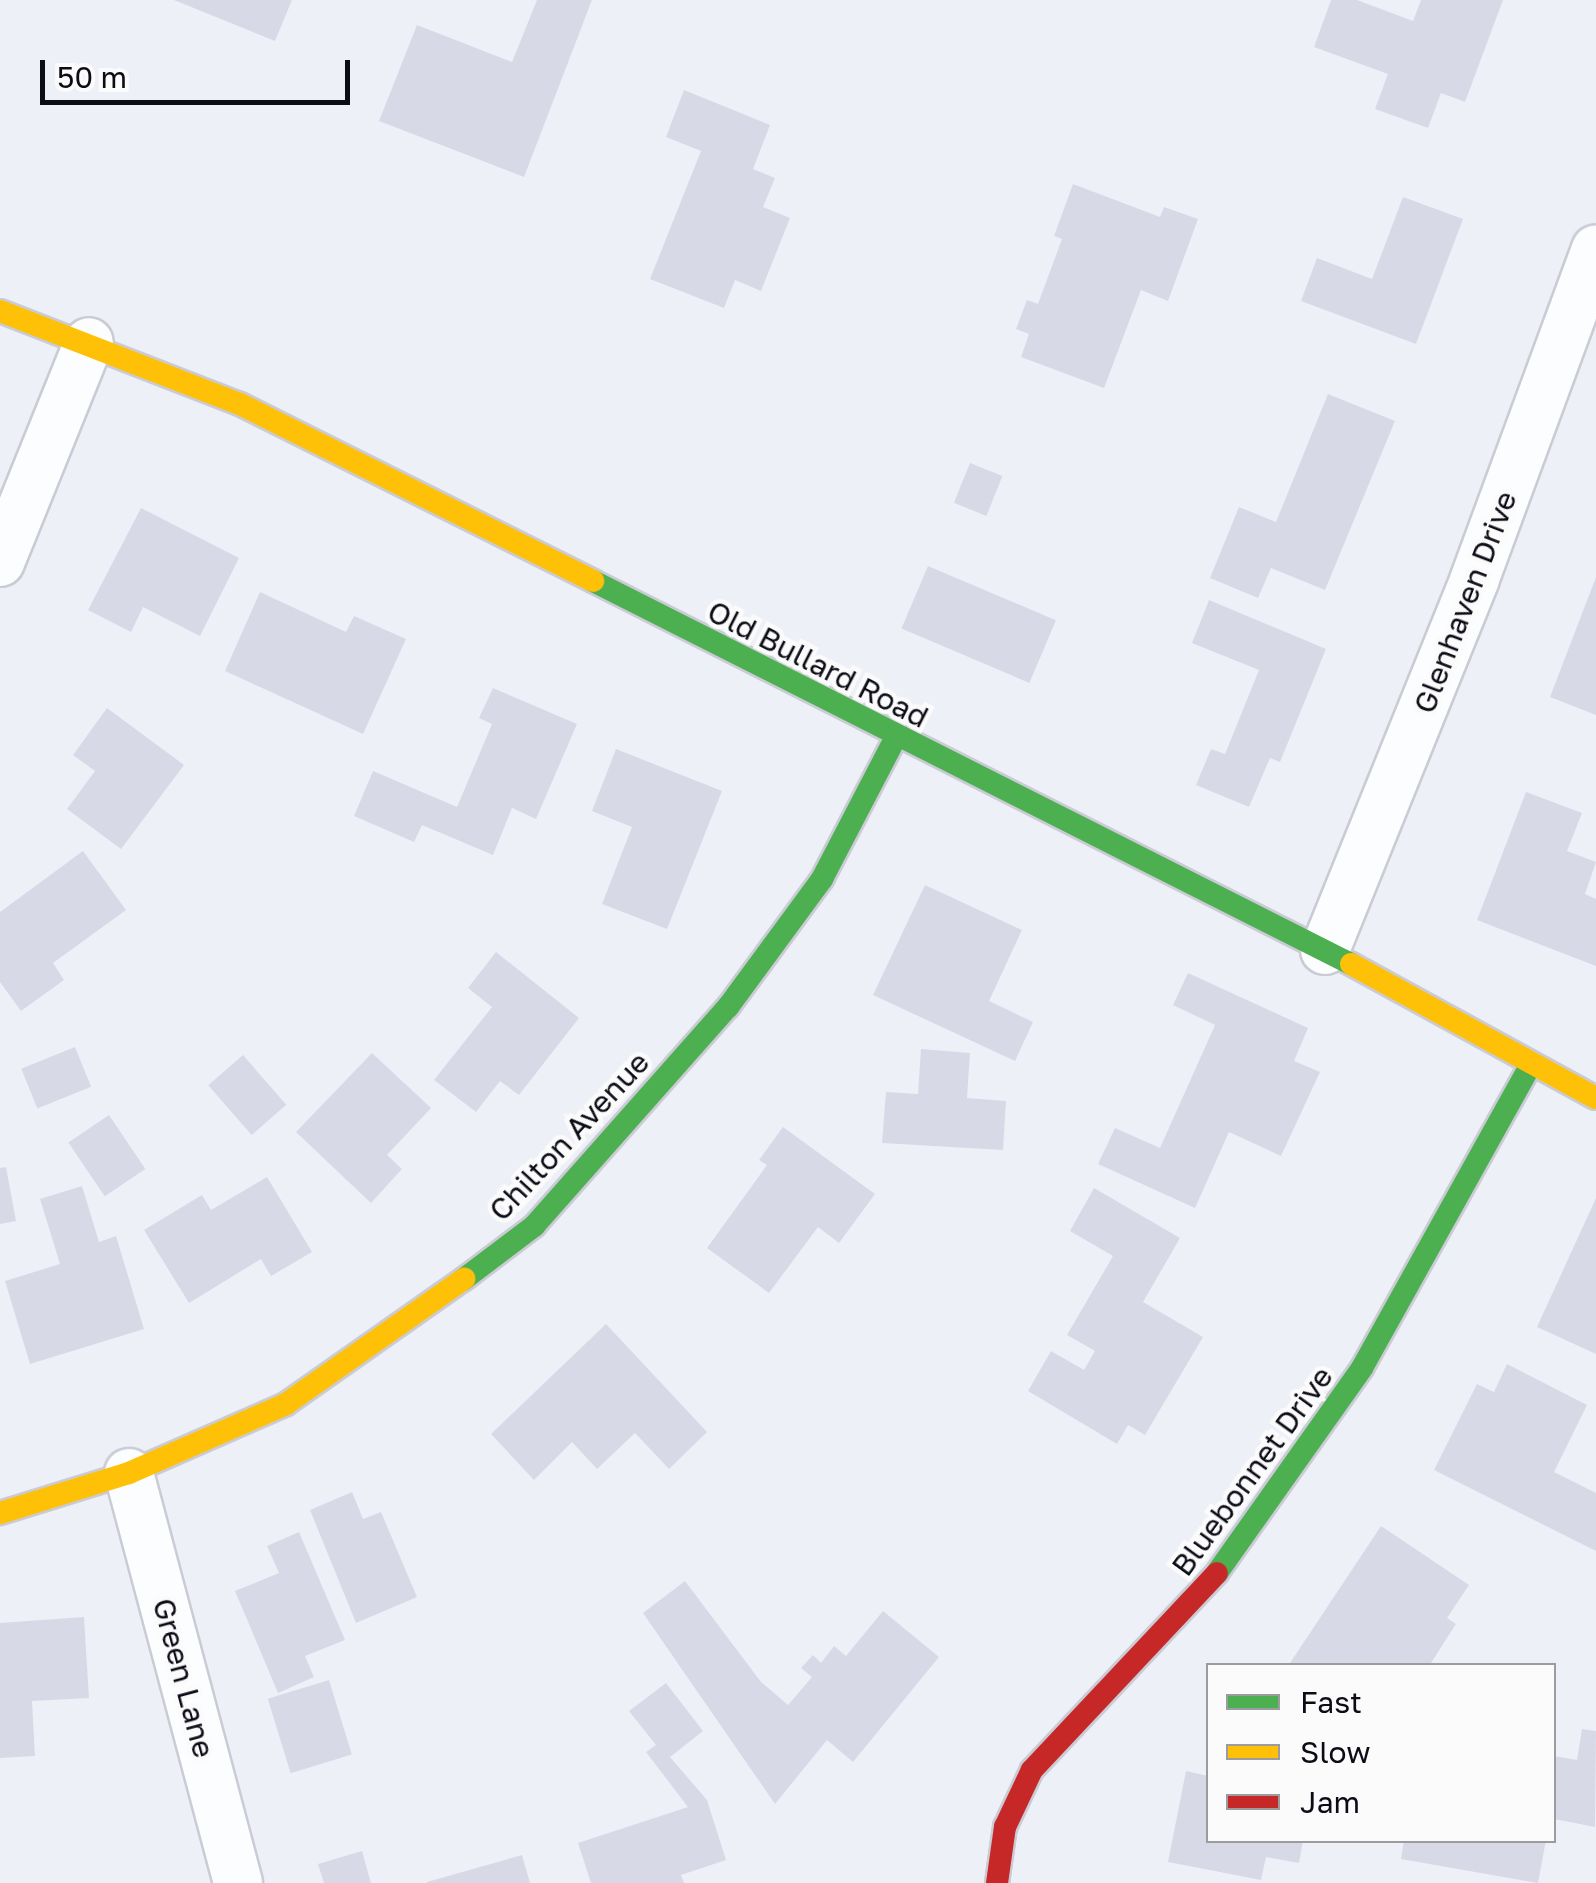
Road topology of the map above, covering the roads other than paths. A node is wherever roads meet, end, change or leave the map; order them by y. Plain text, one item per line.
1 (1596, 250) edge
2 (0, 311) edge
3 (89, 342) junction
4 (0, 562) edge
5 (896, 737) junction
6 (1325, 950) junction
7 (1530, 1066) junction
8 (1596, 1098) edge
9 (130, 1473) junction
10 (0, 1513) edge
11 (238, 1883) edge
12 (997, 1883) edge

1 - 6 street, Glenhaven Drive
2 - 3 street, Old Bullard Road
3 - 4 street
3 - 5 street, Old Bullard Road
5 - 6 street, Old Bullard Road
5 - 9 street, Chilton Avenue
6 - 7 street, Old Bullard Road
7 - 8 street, Old Bullard Road
7 - 12 street, Bluebonnet Drive
9 - 10 street, Chilton Avenue
9 - 11 street, Green Lane

